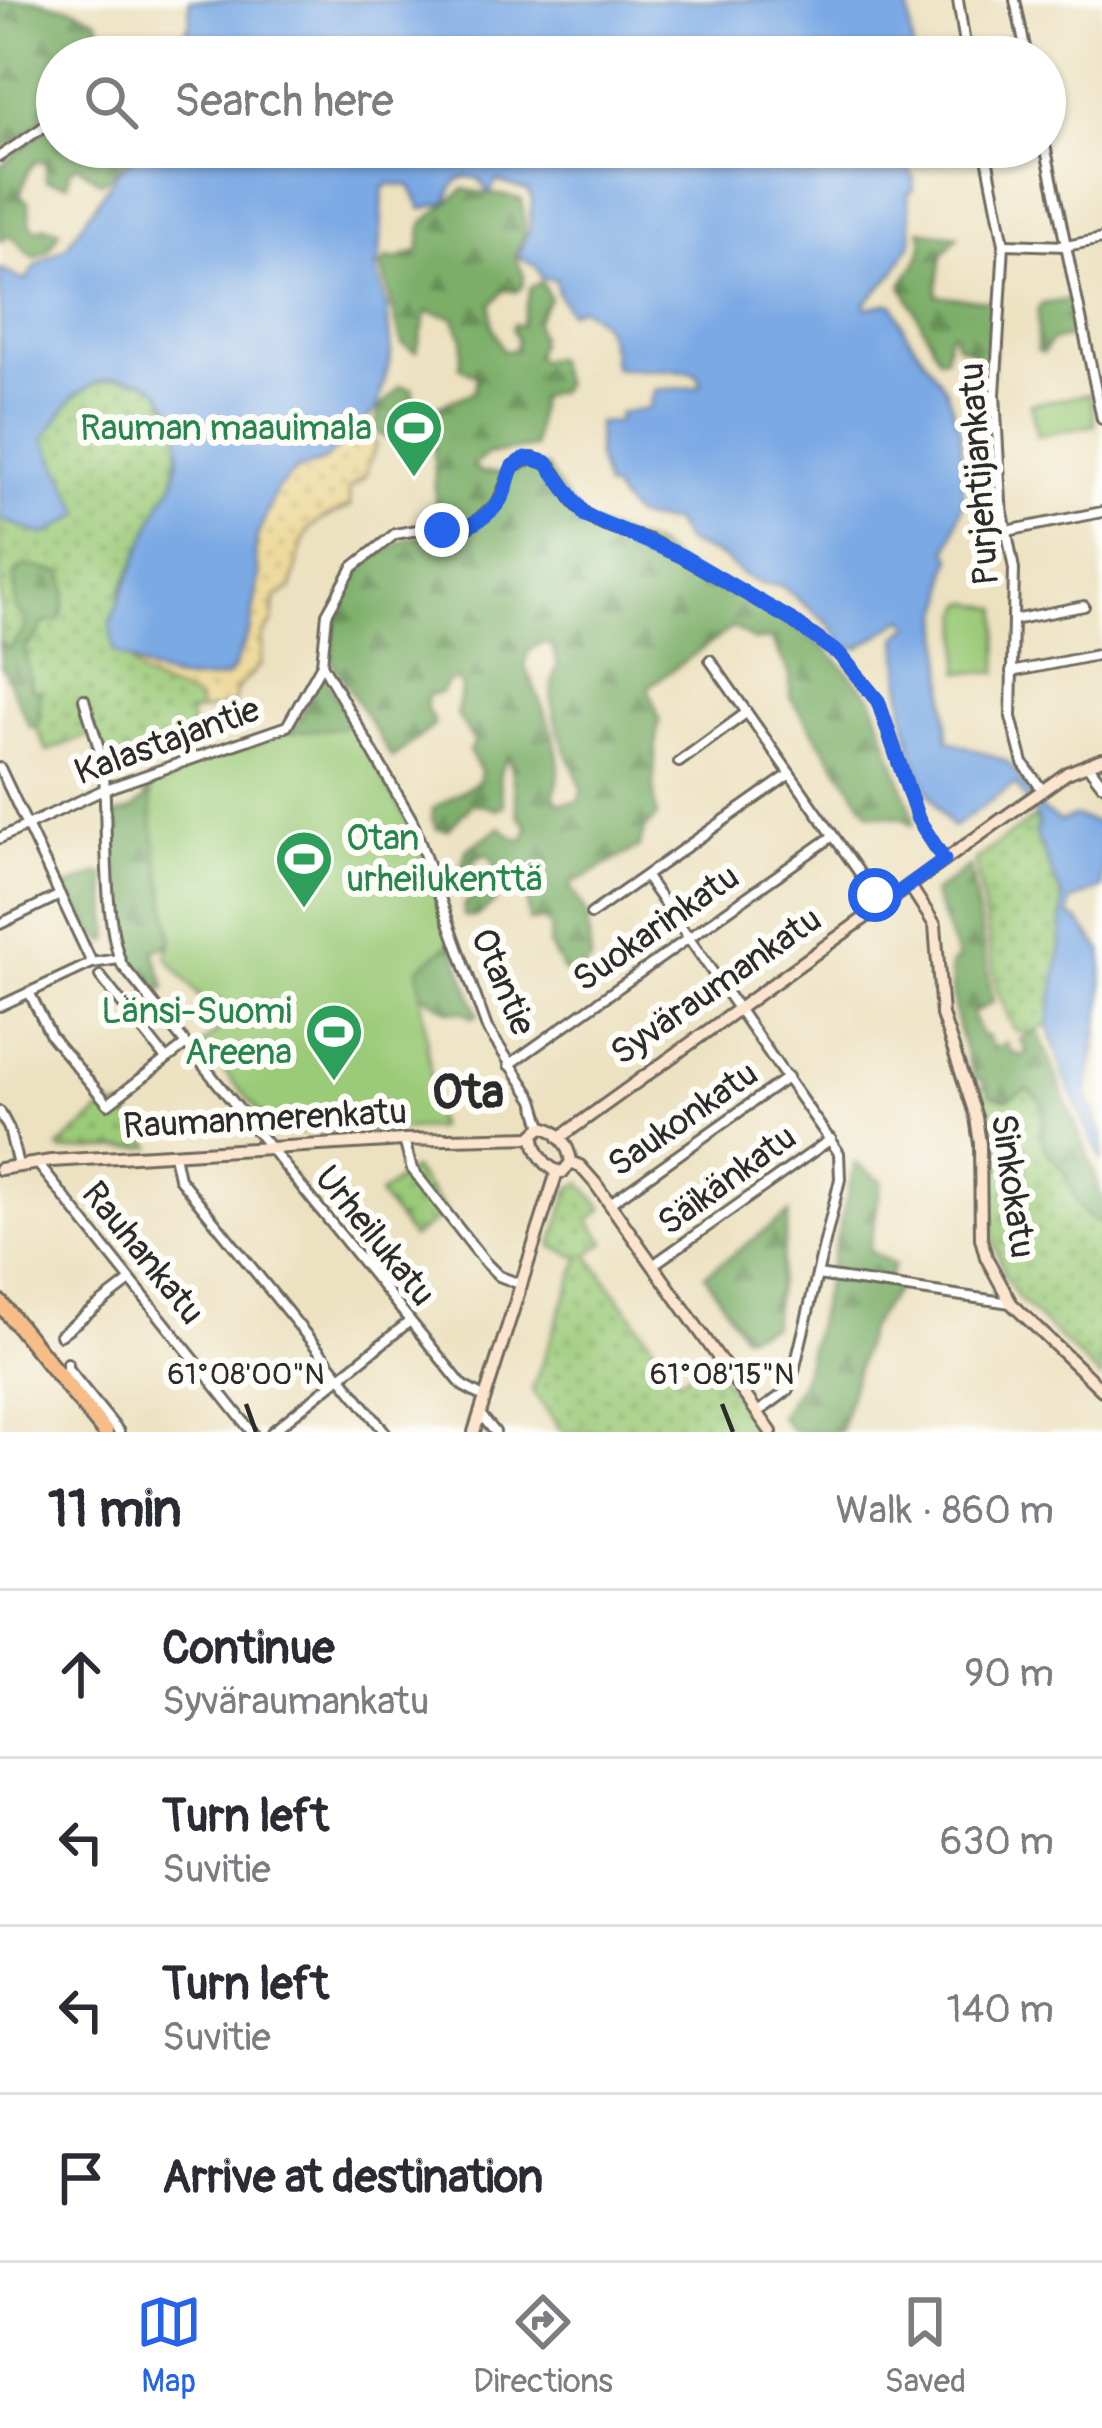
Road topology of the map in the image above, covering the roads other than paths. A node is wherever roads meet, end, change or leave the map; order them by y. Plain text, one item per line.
1 (958, 0) edge
2 (1016, 0) edge
3 (964, 36) edge
4 (1023, 36) edge
5 (36, 132) edge
6 (0, 156) edge
7 (989, 168) edge
8 (1050, 168) edge
9 (1102, 239) edge
10 (1004, 244) junction
11 (1066, 246) junction
12 (1102, 418) edge
13 (1102, 512) edge
14 (1007, 531) junction
15 (1084, 606) dead end
16 (1013, 620) junction
17 (1102, 654) edge
18 (710, 660) dead end
19 (322, 664) junction
20 (1011, 673) junction
21 (84, 699) dead end
22 (746, 713) junction
23 (1102, 759) edge
24 (680, 762) dead end
25 (1087, 764) junction
26 (0, 769) edge
27 (790, 774) junction
28 (1102, 784) edge
29 (104, 790) junction
30 (1040, 793) junction
31 (26, 825) junction
32 (833, 836) junction
33 (0, 838) edge
34 (944, 860) junction
35 (646, 877) junction
36 (910, 886) junction
37 (60, 895) junction
38 (882, 905) junction
39 (591, 914) dead end
40 (0, 923) edge
41 (689, 937) junction
42 (119, 959) junction
43 (92, 963) junction
44 (100, 976) dead end
45 (29, 992) junction
46 (0, 1006) edge
47 (737, 1006) junction
48 (184, 1045) junction
49 (166, 1060) junction
50 (509, 1065) junction
51 (788, 1077) junction
52 (0, 1112) edge
53 (538, 1132) junction
54 (560, 1138) junction
55 (831, 1139) junction
56 (404, 1140) junction
57 (269, 1149) junction
58 (174, 1155) junction
59 (571, 1162) junction
60 (38, 1163) junction
61 (18, 1165) junction
62 (0, 1168) edge
63 (557, 1172) junction
64 (609, 1204) junction
65 (653, 1265) junction
66 (818, 1274) junction
67 (130, 1281) junction
68 (522, 1285) junction
69 (0, 1303) edge
70 (1011, 1303) junction
71 (410, 1321) junction
72 (61, 1335) dead end
73 (67, 1363) dead end
74 (340, 1377) junction
75 (1102, 1390) edge
76 (484, 1398) junction
77 (757, 1413) junction
78 (480, 1414) junction
79 (105, 1432) edge
80 (119, 1432) edge
81 (252, 1432) edge
82 (272, 1432) edge
83 (385, 1432) edge
84 (474, 1432) edge
85 (495, 1432) edge
86 (771, 1432) edge

1 - 3 street
2 - 4 street
5 - 6 street
7 - 10 street, Purjehtijankatu
8 - 11 street
9 - 11 street
10 - 11 street
10 - 14 street, Purjehtijankatu
11 - 12 street
13 - 14 street
14 - 16 street, Purjehtijankatu
15 - 16 street
16 - 20 street, Purjehtijankatu
17 - 20 street
18 - 22 street
19 - 29 street, Kalastajantie
19 - 34 street
19 - 50 street, Otantie
20 - 30 street, Purjehtijankatu
21 - 29 street
22 - 24 street
22 - 27 street
23 - 25 main road, Syväraumankatu
25 - 28 street
25 - 30 main road, Syväraumankatu
26 - 31 street
27 - 32 street
27 - 35 street
29 - 31 street, Kalastajantie
29 - 42 street
30 - 34 main road, Syväraumankatu
31 - 33 street, Kalastajantie
31 - 37 street
32 - 38 street
32 - 41 street, Suokarinkatu
34 - 36 main road, Syväraumankatu
35 - 39 street
35 - 41 street
36 - 38 main road, Syväraumankatu
36 - 70 main road, Sinkokatu
37 - 40 street
37 - 43 street
38 - 47 main road, Syväraumankatu
41 - 47 street
41 - 50 street, Suokarinkatu
42 - 43 street
42 - 48 street, Urheilukatu
43 - 45 street
44 - 49 street
45 - 46 street
45 - 49 street
47 - 51 street
47 - 54 main road, Syväraumankatu
48 - 49 street
48 - 57 street, Urheilukatu
50 - 53 street, Otantie
51 - 55 street
51 - 64 street, Saukonkatu
52 - 61 street
53 - 54 main road
53 - 56 main road, Raumanmerenkatu
53 - 63 main road
54 - 59 main road
55 - 65 street, Säikänkatu
55 - 66 street
56 - 57 main road, Raumanmerenkatu
56 - 68 street
57 - 58 main road, Raumanmerenkatu
57 - 71 street, Urheilukatu
58 - 60 main road, Raumanmerenkatu
58 - 74 street
59 - 63 main road
59 - 64 main road
60 - 61 main road, Raumanmerenkatu
60 - 67 street, Rauhankatu
61 - 62 main road, Raumanmerenkatu
63 - 68 main road
64 - 65 main road
65 - 77 main road
66 - 70 street
66 - 77 street
67 - 72 street
67 - 81 street, Rauhankatu
68 - 76 main road
69 - 79 highway
70 - 75 main road, Sinkokatu
71 - 74 street
71 - 76 street, Urheilukatu
73 - 80 street
74 - 82 street
74 - 83 street
76 - 78 main road
77 - 86 main road
78 - 84 main road
78 - 85 street

